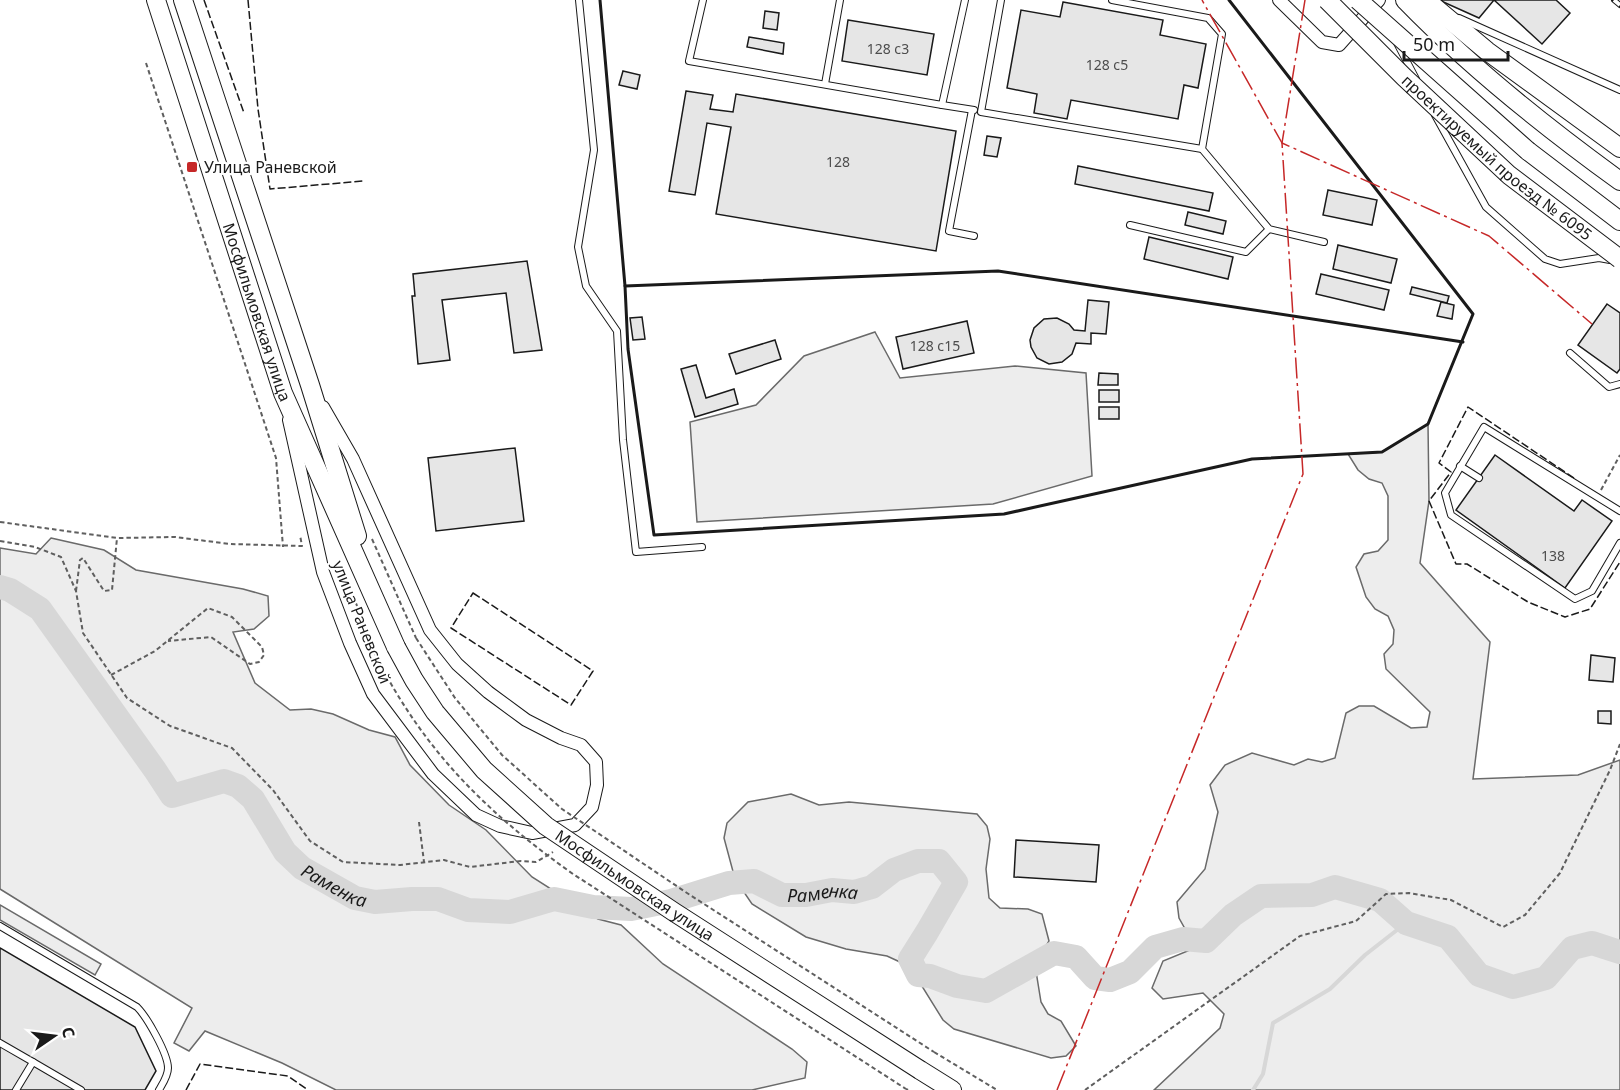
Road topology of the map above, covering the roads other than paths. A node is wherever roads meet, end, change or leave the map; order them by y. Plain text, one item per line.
1 (156, 0) edge
2 (183, 0) edge
3 (579, 0) edge
4 (703, 0) edge
5 (840, 0) edge
6 (965, 0) edge
7 (1001, 0) edge
8 (1112, 0) edge
9 (1279, 0) edge
10 (1327, 0) edge
11 (1405, 0) edge
12 (1426, 0) edge
13 (1435, 0) edge
14 (1371, 1) edge
15 (825, 84) junction
16 (1620, 90) edge
17 (942, 105) junction
18 (972, 110) junction
19 (981, 112) junction
20 (1620, 148) edge
21 (1202, 149) junction
22 (1620, 181) edge
23 (1620, 221) edge
24 (1130, 225) dead end
25 (1269, 229) junction
26 (974, 236) dead end
27 (1324, 242) dead end
28 (1620, 259) edge
29 (1620, 267) edge
30 (1570, 353) dead end
31 (1620, 384) edge
32 (310, 385) junction
33 (283, 393) junction
34 (1460, 466) junction
35 (1479, 478) dead end
36 (1620, 511) edge
37 (1620, 543) edge
38 (702, 547) dead end
39 (382, 615) junction
40 (0, 926) edge
41 (0, 1043) edge
42 (33, 1062) junction
43 (16, 1090) edge
44 (81, 1090) edge
45 (159, 1090) edge
46 (952, 1090) edge

1 - 33 street, Мосфильмовская улица
2 - 32 street, Мосфильмовская улица
3 - 38 lane
4 - 15 lane
5 - 15 lane
6 - 17 lane
7 - 19 lane
8 - 21 lane
9 - 14 street
10 - 28 street, проектируемый проезд № 6095, bridge
11 - 22 street
12 - 20 street
13 - 16 lane
14 - 23 street, bridge
14 - 29 lane
15 - 17 lane
17 - 18 lane
18 - 19 lane
18 - 26 lane
19 - 21 lane
21 - 25 lane
24 - 25 lane
25 - 27 lane
30 - 31 lane
32 - 33 street, улица Раневской
32 - 39 street, Мосфильмовская улица
33 - 39 street, Мосфильмовская улица
34 - 35 lane
34 - 36 lane
34 - 37 lane
39 - 46 street, Мосфильмовская улица, bridge
40 - 45 lane
41 - 42 lane
42 - 43 lane
42 - 44 lane

